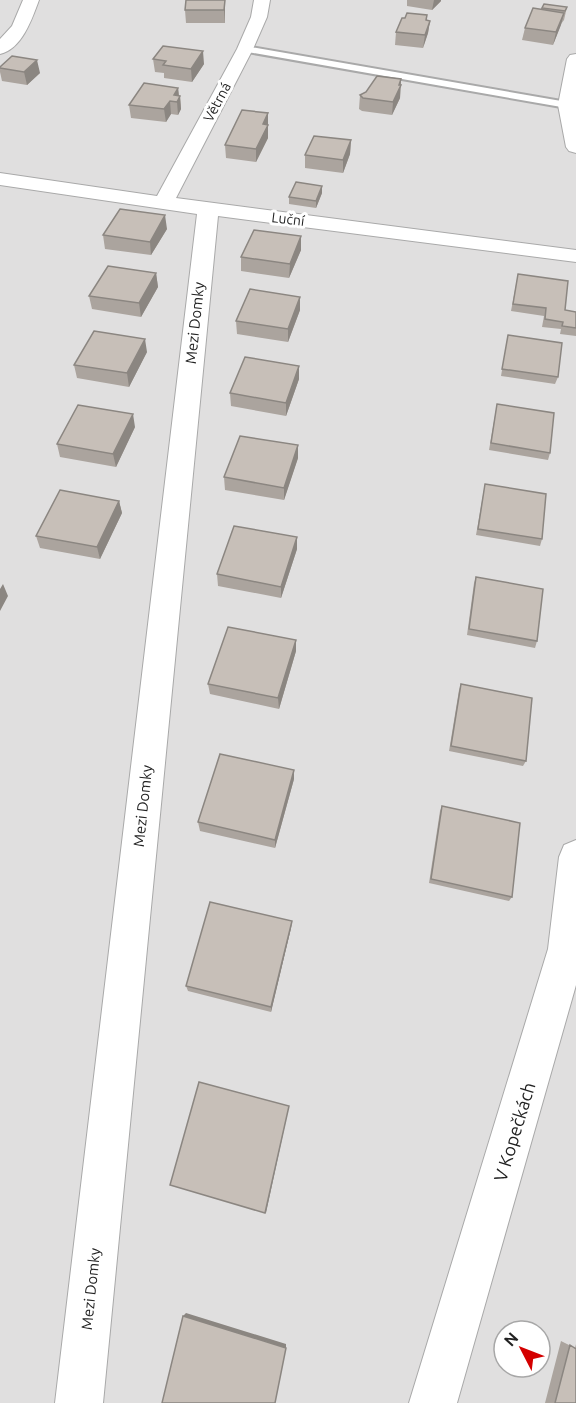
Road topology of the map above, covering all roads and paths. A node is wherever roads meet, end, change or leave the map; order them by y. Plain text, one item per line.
1 (31, 0) edge
2 (262, 0) edge
3 (0, 49) edge
4 (245, 49) junction
5 (576, 59) edge
6 (567, 105) junction
7 (576, 147) edge
8 (0, 179) edge
9 (164, 202) junction
10 (208, 209) junction
11 (576, 256) edge
12 (576, 857) edge
13 (79, 1403) edge
14 (433, 1403) edge

1 - 3 street
2 - 4 street, Větrná
4 - 6 lane
4 - 9 street, Větrná
5 - 6 street
6 - 7 street
8 - 9 street, Luční
9 - 10 street, Luční
10 - 11 street, Luční
10 - 13 street, Mezi Domky
12 - 14 street, V Kopečkách

